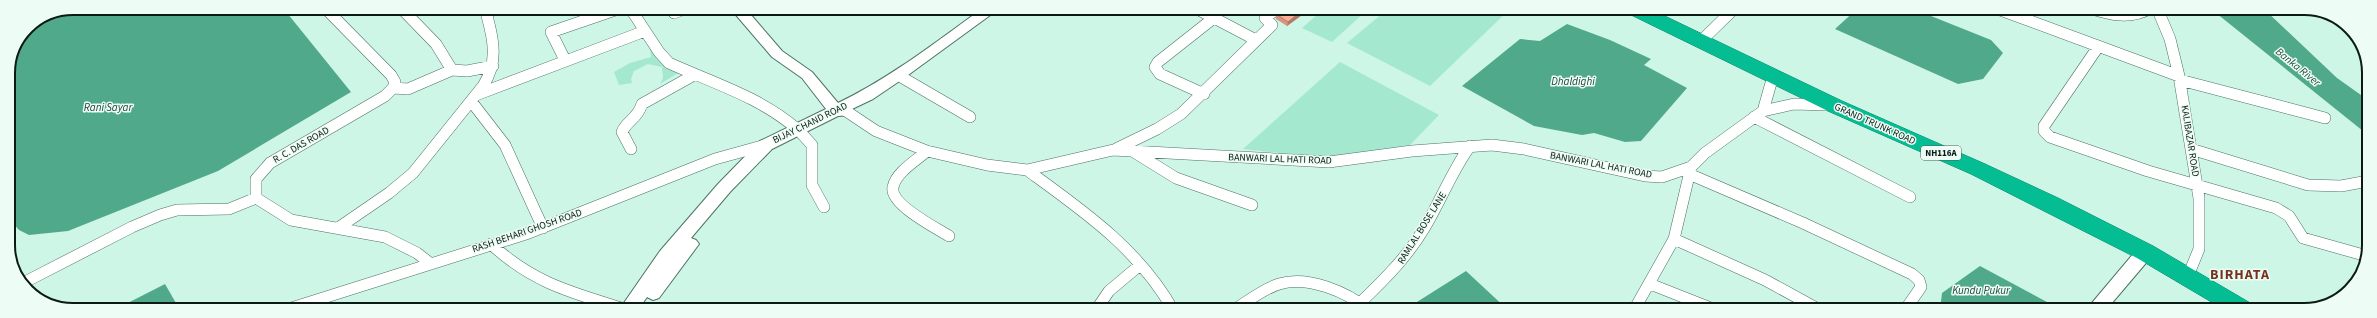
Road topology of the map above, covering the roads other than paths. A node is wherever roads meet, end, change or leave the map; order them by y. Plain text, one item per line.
1 (332, 15) edge
2 (408, 15) edge
3 (488, 15) edge
4 (601, 15) edge
5 (635, 15) edge
6 (743, 15) edge
7 (982, 15) edge
8 (993, 15) edge
9 (1211, 15) edge
10 (1269, 15) edge
11 (1647, 15) edge
12 (1728, 15) edge
13 (2013, 15) edge
14 (2114, 15) edge
15 (2135, 15) edge
16 (2160, 15) edge
17 (1215, 17) junction
18 (646, 32) junction
19 (1256, 40) junction
20 (1701, 41) junction
21 (2098, 47) junction
22 (565, 60) junction
23 (492, 66) junction
24 (452, 70) junction
25 (694, 75) junction
26 (1773, 76) junction
27 (903, 78) junction
28 (2179, 78) junction
29 (393, 88) junction
30 (1204, 94) junction
31 (473, 98) junction
32 (1835, 106) junction
33 (841, 111) junction
34 (1759, 114) junction
35 (970, 117) dead end
36 (2325, 118) dead end
37 (799, 131) junction
38 (766, 145) junction
39 (1470, 146) junction
40 (631, 148) dead end
41 (1440, 148) junction
42 (2191, 149) junction
43 (1113, 150) junction
44 (927, 151) junction
45 (1134, 152) junction
46 (1460, 161) junction
47 (1027, 170) junction
48 (1690, 170) junction
49 (2362, 182) edge
50 (2197, 185) junction
51 (1910, 197) dead end
52 (256, 198) junction
53 (1252, 205) dead end
54 (824, 207) dead end
55 (338, 228) junction
56 (543, 228) junction
57 (948, 236) dead end
58 (1674, 239) junction
59 (491, 244) junction
60 (2145, 252) junction
61 (2362, 254) edge
62 (430, 264) junction
63 (1140, 265) junction
64 (2188, 276) junction
65 (28, 281) edge
66 (1650, 284) junction
67 (307, 303) edge
68 (606, 303) edge
69 (633, 303) edge
70 (646, 303) edge
71 (1099, 303) edge
72 (1169, 303) edge
73 (1245, 303) edge
74 (1359, 303) edge
75 (1367, 303) edge
76 (1638, 303) edge
77 (1698, 303) edge
78 (1807, 303) edge
79 (1911, 303) edge
80 (2101, 303) edge
81 (2232, 303) edge

1 - 29 street
2 - 24 street
3 - 23 street
4 - 22 street
5 - 18 street
6 - 33 main road
7 - 33 main road, BIJAY CHAND ROAD
8 - 27 main road, BIJAY CHAND ROAD
9 - 17 street
10 - 19 street
11 - 20 highway, GRAND TRUNK ROAD / NH116A
12 - 20 street
13 - 21 street
14 - 15 street
16 - 28 street, KALIBAZAR ROAD
17 - 19 street
17 - 30 street
18 - 22 street
18 - 25 street
19 - 30 street
20 - 26 highway, GRAND TRUNK ROAD / NH116A
21 - 28 street
21 - 50 street
22 - 31 street
23 - 24 street
23 - 31 street
24 - 29 street
25 - 37 street
25 - 40 street
26 - 32 highway, GRAND TRUNK ROAD / NH116A
26 - 34 street
27 - 33 main road, BIJAY CHAND ROAD
27 - 35 street
28 - 36 street
28 - 42 street, KALIBAZAR ROAD
29 - 52 street, R. C. DAS ROAD
30 - 43 street
31 - 55 street
31 - 56 street
32 - 34 street, BANWARI LAL HATI ROAD
32 - 60 highway, GRAND TRUNK ROAD / NH116A
33 - 37 main road, BIJAY CHAND ROAD
33 - 44 street, BANWARI LAL HATI ROAD
34 - 48 street, BANWARI LAL HATI ROAD
34 - 51 street
37 - 38 main road, BIJAY CHAND ROAD
37 - 54 street
37 - 70 main road, BIJAY CHAND ROAD
38 - 56 street, RASH BEHARI GHOSH ROAD
38 - 69 main road, BIJAY CHAND ROAD
39 - 41 street, BANWARI LAL HATI ROAD
39 - 46 street, RAMLAL BOSE LANE
39 - 48 street, BANWARI LAL HATI ROAD
41 - 45 street, BANWARI LAL HATI ROAD
41 - 46 street
42 - 49 street
42 - 50 street, KALIBAZAR ROAD
43 - 45 street, BANWARI LAL HATI ROAD
43 - 47 street, BANWARI LAL HATI ROAD
44 - 47 street, BANWARI LAL HATI ROAD
44 - 57 street
45 - 53 street
46 - 75 street, RAMLAL BOSE LANE
47 - 63 street
48 - 58 street
48 - 79 street
50 - 61 street
50 - 64 street, KALIBAZAR ROAD
52 - 55 street
52 - 65 street
55 - 62 street
56 - 59 street, RASH BEHARI GHOSH ROAD
58 - 66 street
58 - 78 street
59 - 62 street, RASH BEHARI GHOSH ROAD
59 - 68 street
60 - 64 highway, GRAND TRUNK ROAD / NH116A
60 - 80 main road
62 - 67 street, RASH BEHARI GHOSH ROAD
63 - 71 street
63 - 72 street
64 - 81 highway, GRAND TRUNK ROAD / NH116A
66 - 76 street
66 - 77 street
73 - 74 street

